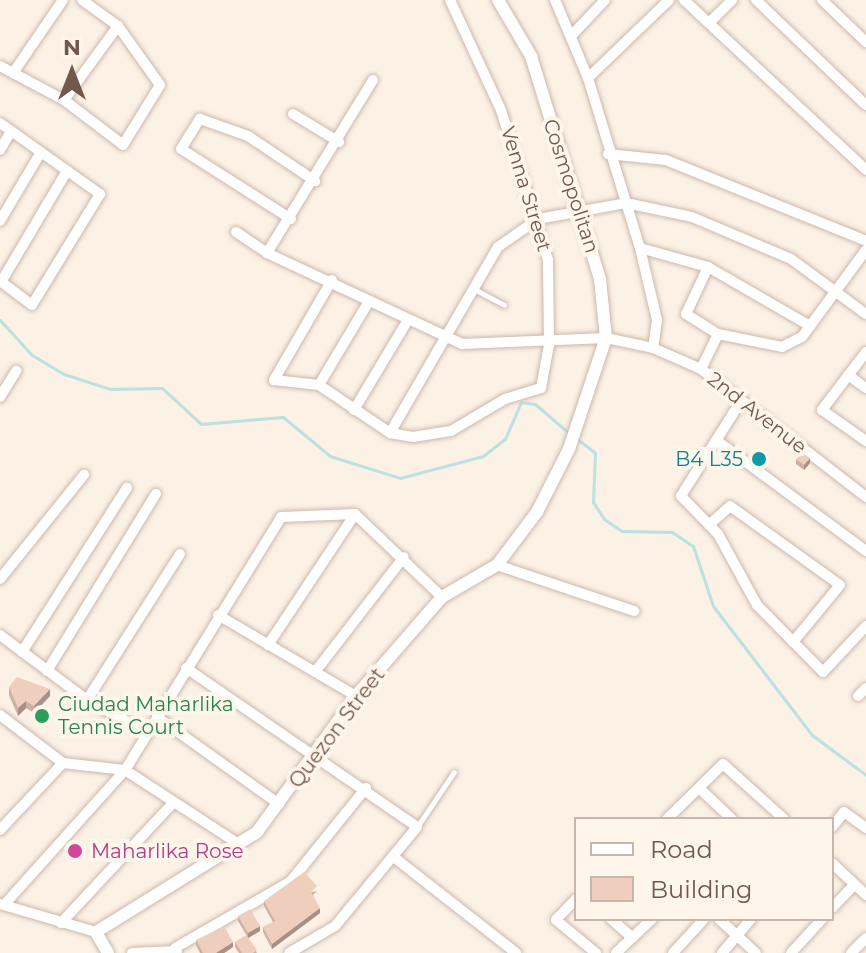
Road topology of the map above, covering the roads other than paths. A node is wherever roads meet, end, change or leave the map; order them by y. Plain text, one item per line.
1 (63, 0) edge
2 (82, 0) edge
3 (498, 0) edge
4 (555, 0) edge
5 (605, 0) edge
6 (669, 0) edge
7 (684, 0) edge
8 (732, 0) edge
9 (756, 0) edge
10 (822, 0) edge
11 (449, 1) edge
12 (709, 23) junction
13 (118, 26) junction
14 (572, 35) junction
15 (866, 42) edge
16 (0, 66) edge
17 (13, 73) junction
18 (588, 78) junction
19 (373, 80) dead end
20 (64, 100) junction
21 (866, 105) edge
22 (293, 114) dead end
23 (0, 123) edge
24 (11, 131) junction
25 (339, 142) junction
26 (0, 150) edge
27 (41, 152) junction
28 (608, 154) junction
29 (866, 170) edge
30 (67, 171) junction
31 (315, 181) junction
32 (626, 203) junction
33 (583, 211) junction
34 (291, 219) junction
35 (538, 219) junction
36 (0, 221) edge
37 (236, 232) dead end
38 (866, 241) edge
39 (640, 248) junction
40 (866, 250) edge
41 (267, 253) junction
42 (708, 267) junction
43 (332, 280) junction
44 (473, 288) junction
45 (836, 291) junction
46 (369, 301) junction
47 (504, 305) dead end
48 (866, 314) edge
49 (406, 323) junction
50 (810, 326) junction
51 (718, 334) junction
52 (606, 338) junction
53 (448, 340) junction
54 (549, 345) junction
55 (653, 348) junction
56 (864, 359) edge
57 (701, 369) junction
58 (16, 371) dead end
59 (848, 375) junction
60 (319, 385) junction
61 (866, 388) edge
62 (0, 397) edge
63 (741, 401) junction
64 (354, 410) junction
65 (390, 433) junction
66 (716, 440) junction
67 (866, 441) edge
68 (569, 449) joint
69 (84, 475) dead end
70 (127, 488) dead end
71 (156, 494) dead end
72 (866, 497) edge
73 (355, 514) junction
74 (709, 525) junction
75 (866, 551) edge
76 (180, 554) dead end
77 (404, 557) junction
78 (497, 565) junction
79 (0, 579) edge
80 (442, 597) junction
81 (634, 611) dead end
82 (218, 615) junction
83 (866, 626) edge
84 (0, 635) edge
85 (793, 642) junction
86 (268, 645) junction
87 (22, 652) junction
88 (186, 668) junction
89 (47, 671) junction
90 (315, 672) junction
91 (356, 696) junction
92 (87, 700) junction
93 (0, 715) edge
94 (157, 717) junction
95 (147, 732) junction
96 (317, 756) junction
97 (63, 763) junction
98 (125, 770) junction
99 (454, 772) dead end
100 (366, 788) junction
101 (700, 789) junction
102 (172, 804) junction
103 (279, 804) junction
104 (676, 817) edge
105 (730, 817) edge
106 (782, 817) edge
107 (834, 824) edge
108 (417, 827) junction
109 (866, 828) edge
110 (0, 830) edge
111 (237, 843) junction
112 (395, 858) junction
113 (834, 865) edge
114 (854, 885) junction
115 (866, 895) edge
116 (574, 901) edge
117 (2, 904) edge
118 (834, 906) edge
119 (613, 921) edge
120 (650, 921) edge
121 (702, 921) edge
122 (721, 921) edge
123 (749, 921) edge
124 (820, 921) edge
125 (61, 923) junction
126 (96, 932) junction
127 (737, 935) junction
128 (632, 937) junction
129 (866, 938) edge
130 (176, 951) edge
131 (108, 953) edge
132 (132, 953) edge
133 (289, 953) edge
134 (516, 953) edge
135 (596, 953) edge
136 (616, 953) edge
137 (673, 953) edge
138 (722, 953) edge
139 (756, 953) edge
140 (791, 953) edge
141 (851, 953) edge

1 - 17 street
2 - 13 street
3 - 33 street, Cosmopolitan
4 - 14 street
5 - 14 street
6 - 18 street
7 - 12 street
8 - 12 street
9 - 21 street
10 - 15 street
11 - 35 street, Venna Street
12 - 29 street
13 - 20 street
13 - 20 street
14 - 18 street
16 - 17 street
17 - 20 street
18 - 28 street
19 - 25 street
22 - 25 street
23 - 24 street
24 - 26 street
24 - 27 street
25 - 31 street
27 - 30 street
27 - 36 street
28 - 32 street
28 - 38 street
30 - 30 street
31 - 34 street
31 - 34 street
32 - 33 street
32 - 39 street
32 - 45 street
33 - 35 street
33 - 52 street, Cosmopolitan
34 - 41 street
35 - 44 street
35 - 54 street, Venna Street
37 - 41 street, 2nd Avenue
39 - 42 street
39 - 55 street
40 - 45 street
41 - 43 street, 2nd Avenue
42 - 50 street
42 - 51 street
43 - 46 street, 2nd Avenue
43 - 60 street
44 - 47 lane
44 - 53 street
45 - 48 street
45 - 50 street
46 - 49 street, 2nd Avenue
46 - 60 street
49 - 53 street, 2nd Avenue
49 - 64 street
50 - 51 street
51 - 57 street
52 - 54 street, 2nd Avenue
52 - 55 street, 2nd Avenue
52 - 68 street, Cosmopolitan
53 - 54 street, 2nd Avenue
53 - 65 street
54 - 65 street, Venna Street
55 - 57 street, 2nd Avenue
56 - 59 street
57 - 63 street, 2nd Avenue
58 - 62 street
59 - 61 street
59 - 67 street
60 - 64 street
63 - 66 street
63 - 72 street, 2nd Avenue
64 - 65 street
66 - 74 street
66 - 75 street
68 - 78 street, Quezon Street
69 - 79 street
70 - 87 street
71 - 89 street
73 - 77 street
73 - 82 street
73 - 86 street
74 - 85 street
74 - 85 street
76 - 92 street
77 - 80 street
77 - 90 street
78 - 80 street, Quezon Street
78 - 81 street
80 - 91 street, Quezon Street
82 - 86 street
82 - 88 street
83 - 85 street
84 - 87 street
86 - 90 street
87 - 89 street
88 - 94 street
88 - 96 street
89 - 92 street
90 - 91 street
91 - 96 street, Quezon Street
92 - 95 street
93 - 97 street
94 - 95 street
94 - 103 street
95 - 98 street
96 - 100 street
96 - 103 street, Quezon Street
97 - 98 street
97 - 110 street
98 - 102 street
98 - 117 street
99 - 108 lane
100 - 108 street
100 - 130 street
101 - 104 street
101 - 105 street
101 - 106 street
102 - 111 street
102 - 125 street
103 - 111 street, Quezon Street
107 - 109 street
108 - 112 street
111 - 126 street, Quezon Street
112 - 133 street
112 - 134 street
113 - 114 street
114 - 115 street
114 - 118 street
116 - 135 street
117 - 125 street
119 - 128 street
120 - 128 street
121 - 137 street
122 - 127 street
123 - 127 street
124 - 140 street
125 - 126 street
126 - 131 street
127 - 138 street
127 - 139 street
128 - 136 street
129 - 141 street
130 - 132 street

